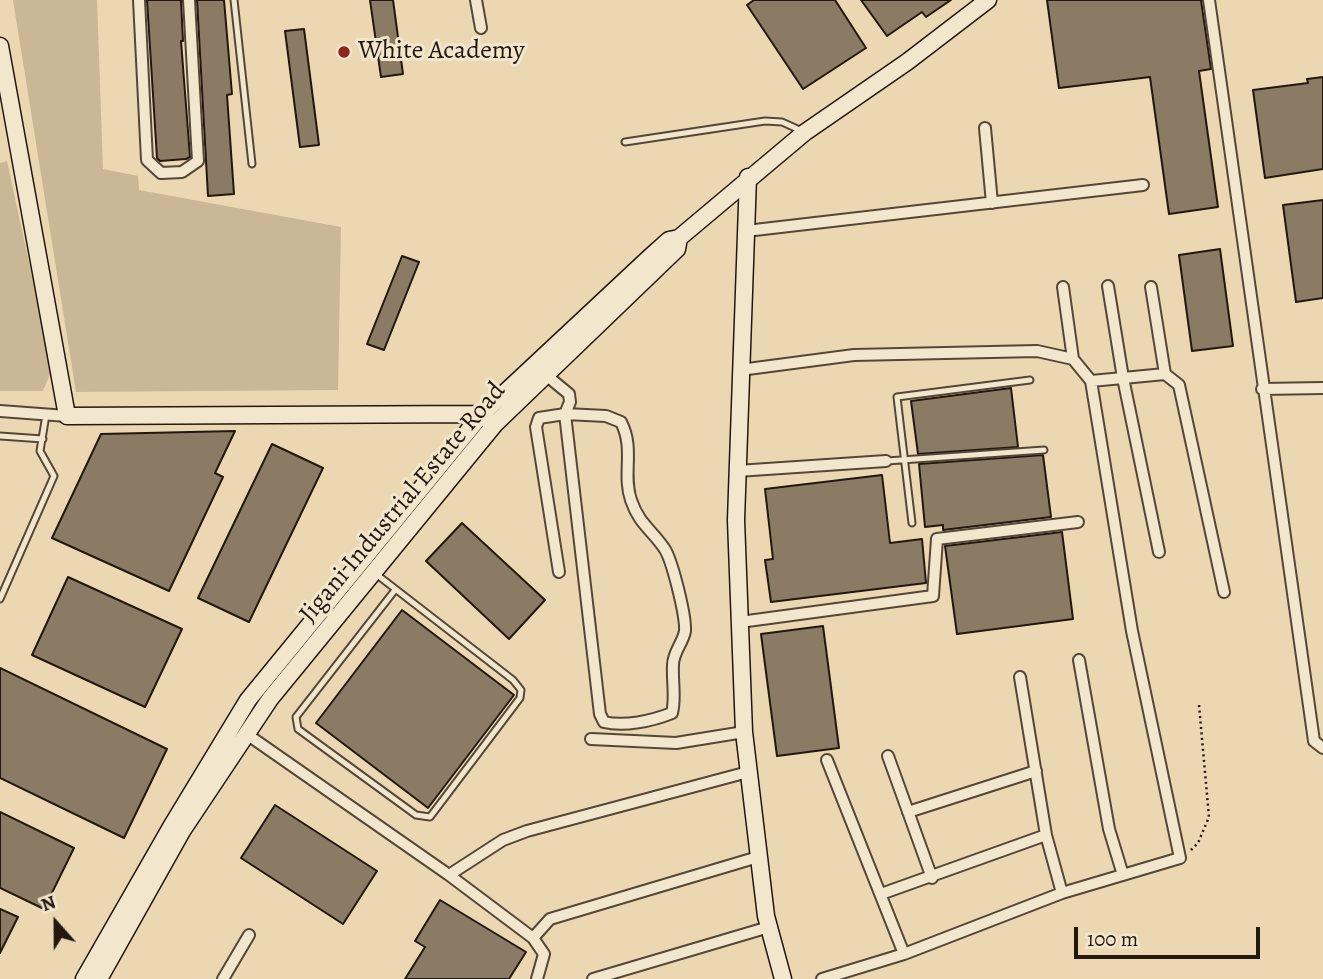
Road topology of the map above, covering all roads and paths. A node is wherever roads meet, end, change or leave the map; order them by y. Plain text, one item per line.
1 (139, 0) edge
2 (189, 0) edge
3 (234, 0) edge
4 (476, 0) edge
5 (988, 0) edge
6 (1209, 0) edge
7 (481, 28) dead end
8 (0, 46) edge
9 (985, 128) dead end
10 (804, 133) junction
11 (625, 142) dead end
12 (252, 164) dead end
13 (748, 177) junction
14 (1143, 185) dead end
15 (992, 203) junction
16 (746, 231) junction
17 (679, 237) junction
18 (1108, 286) dead end
19 (1063, 287) dead end
20 (1151, 287) dead end
21 (1073, 359) junction
22 (740, 370) junction
23 (1165, 374) junction
24 (546, 375) junction
25 (1123, 378) junction
26 (1030, 380) dead end
27 (1091, 381) junction
28 (1323, 388) edge
29 (1262, 389) junction
30 (0, 411) edge
31 (565, 414) junction
32 (46, 415) junction
33 (67, 416) junction
34 (488, 419) junction
35 (0, 436) edge
36 (43, 439) junction
37 (1044, 450) dead end
38 (906, 460) junction
39 (887, 461) joint
40 (737, 471) junction
41 (1078, 522) dead end
42 (912, 523) dead end
43 (1159, 552) dead end
44 (373, 572) junction
45 (559, 572) dead end
46 (395, 590) junction
47 (1224, 592) dead end
48 (0, 599) edge
49 (740, 622) junction
50 (1079, 660) dead end
51 (1020, 677) dead end
52 (1199, 705) dead end
53 (744, 732) junction
54 (248, 735) junction
55 (591, 739) dead end
56 (1323, 748) edge
57 (888, 756) dead end
58 (827, 760) dead end
59 (1036, 771) junction
60 (748, 772) junction
61 (908, 812) junction
62 (1046, 835) junction
63 (758, 857) junction
64 (1180, 858) junction
65 (449, 875) junction
66 (1123, 875) junction
67 (932, 878) junction
68 (1062, 893) junction
69 (881, 894) junction
70 (769, 927) junction
71 (249, 935) dead end
72 (533, 938) junction
73 (904, 954) junction
74 (84, 979) edge
75 (99, 979) edge
76 (223, 979) edge
77 (537, 979) edge
78 (593, 979) edge
79 (783, 979) edge
80 (822, 979) edge

1 - 2 street
3 - 12 lane
4 - 7 street
5 - 10 main road, Jigani Industrial Estate Road
6 - 29 street
8 - 33 main road
9 - 15 street
10 - 11 lane
10 - 13 main road, Jigani Industrial Estate Road
13 - 16 main road
13 - 17 main road, Jigani Industrial Estate Road
14 - 15 street
15 - 16 street
16 - 22 main road
17 - 24 main road, Jigani Industrial Estate Road
17 - 34 main road, Jigani Industrial Estate Road
18 - 25 street
19 - 21 street
20 - 23 street
21 - 22 street
21 - 27 street
22 - 40 main road
23 - 25 street
23 - 47 street
24 - 31 street
24 - 34 main road, Jigani Industrial Estate Road
25 - 27 street
25 - 43 street
26 - 38 lane
27 - 64 street
28 - 29 street
29 - 56 street
30 - 32 street
31 - 31 street
31 - 45 street
32 - 33 street
32 - 36 lane
33 - 34 main road
34 - 44 main road, Jigani Industrial Estate Road
34 - 74 main road, Jigani Industrial Estate Road
35 - 36 lane
36 - 48 lane
37 - 38 lane
38 - 39 lane
38 - 42 lane
39 - 40 street
40 - 49 main road
41 - 49 street
44 - 46 lane
44 - 54 main road, Jigani Industrial Estate Road
46 - 46 lane
49 - 53 main road
50 - 66 street
51 - 59 street
52 - 64 path
53 - 55 street
53 - 60 main road
54 - 65 street
54 - 75 main road, Jigani Industrial Estate Road
57 - 61 street
58 - 69 street
59 - 61 street
59 - 62 street
60 - 63 main road
60 - 65 street
61 - 67 street
62 - 67 street
62 - 68 street
63 - 70 main road
63 - 72 street
64 - 66 street
65 - 72 street
66 - 68 street
67 - 69 street
68 - 73 street
69 - 73 street
70 - 78 street
70 - 79 main road
71 - 76 street
72 - 77 street
73 - 80 street

